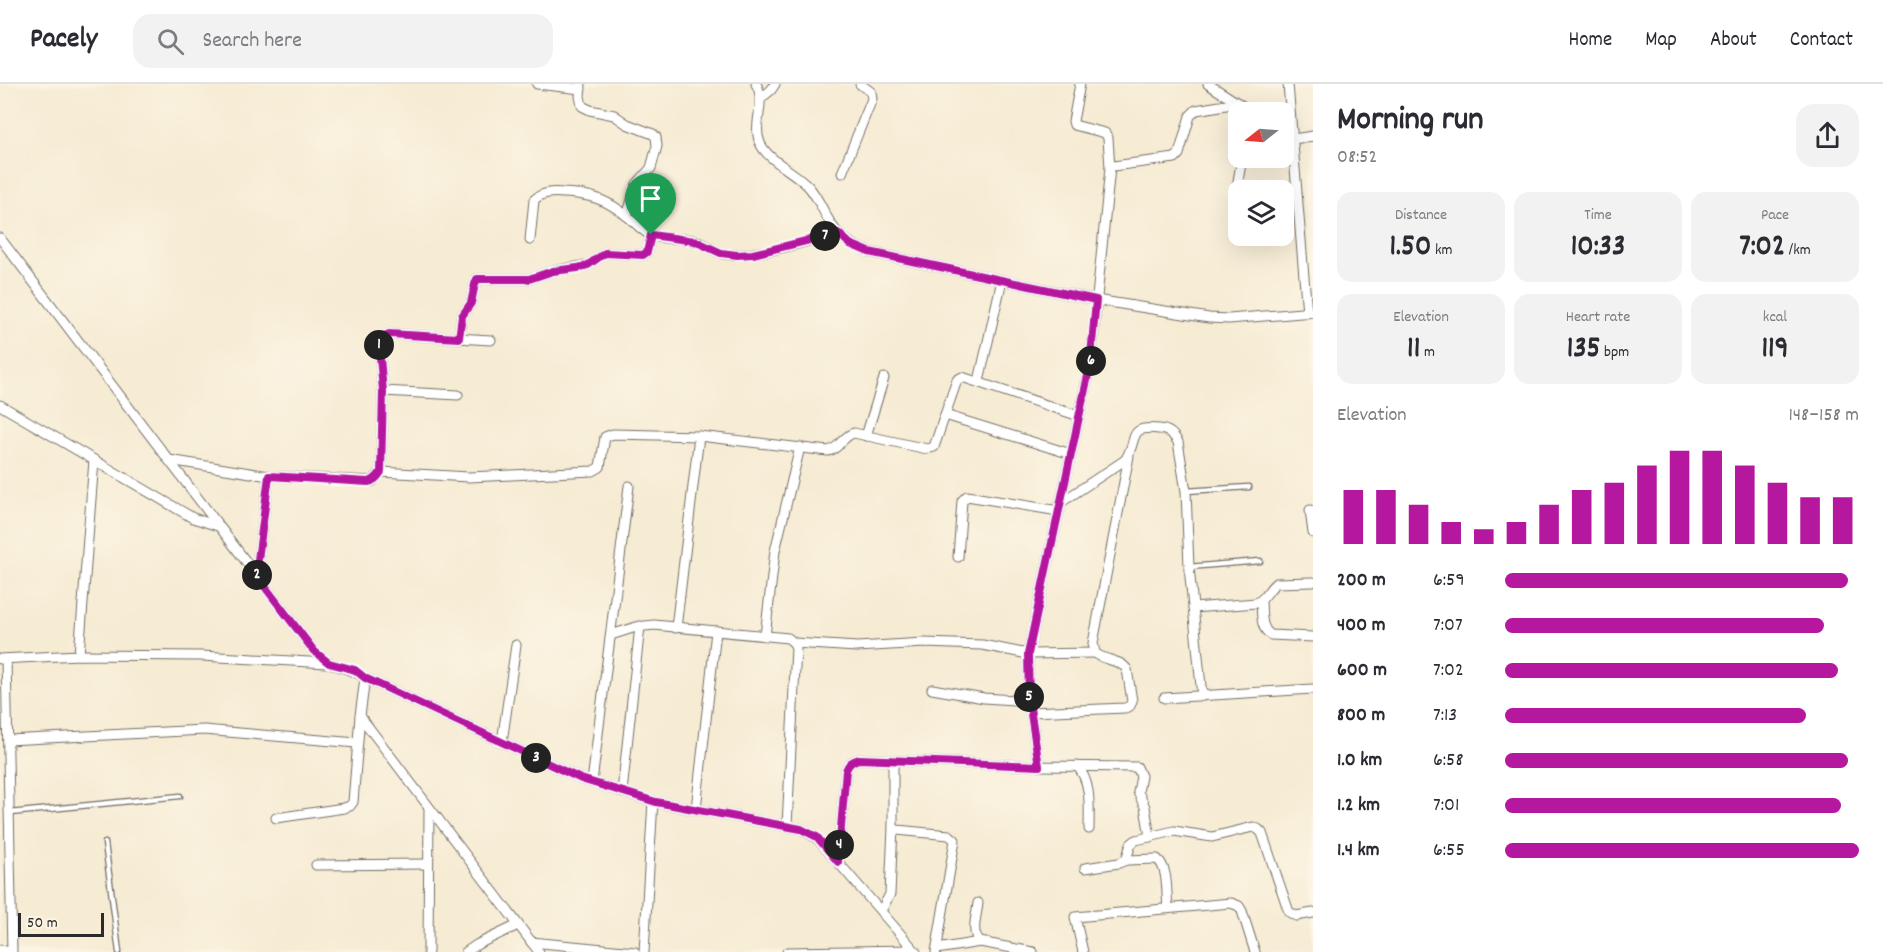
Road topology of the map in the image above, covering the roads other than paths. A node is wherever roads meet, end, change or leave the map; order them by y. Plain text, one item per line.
1 (537, 84) edge
2 (756, 84) edge
3 (775, 84) edge
4 (860, 84) edge
5 (1080, 84) edge
6 (1208, 84) edge
7 (1288, 84) edge
8 (581, 87) edge
9 (760, 99) junction
10 (1236, 102) edge
11 (1288, 102) edge
12 (1228, 105) edge
13 (1294, 135) edge
14 (1313, 136) edge
15 (1110, 168) junction
16 (1291, 168) edge
17 (842, 173) dead end
18 (627, 216) junction
19 (838, 233) junction
20 (651, 235) junction
21 (0, 238) edge
22 (530, 240) dead end
23 (1002, 280) junction
24 (1096, 300) junction
25 (1310, 313) edge
26 (459, 338) junction
27 (491, 340) dead end
28 (884, 378) dead end
29 (979, 381) junction
30 (383, 391) junction
31 (458, 395) dead end
32 (0, 405) edge
33 (945, 415) junction
34 (1080, 417) junction
35 (699, 436) junction
36 (866, 436) junction
37 (800, 447) junction
38 (1071, 454) junction
39 (1129, 454) junction
40 (94, 460) junction
41 (169, 460) junction
42 (381, 472) junction
43 (269, 476) junction
44 (629, 486) dead end
45 (1249, 487) dead end
46 (1186, 491) junction
47 (1060, 507) junction
48 (1310, 510) dead end
49 (219, 526) junction
50 (1313, 533) edge
51 (958, 557) dead end
52 (1260, 561) dead end
53 (1189, 567) junction
54 (256, 575) junction
55 (1313, 582) edge
56 (1261, 601) junction
57 (1193, 608) junction
58 (640, 626) junction
59 (676, 628) junction
60 (716, 631) junction
61 (611, 635) junction
62 (765, 636) junction
63 (1313, 637) edge
64 (794, 643) junction
65 (516, 645) dead end
66 (1095, 653) junction
67 (1028, 654) junction
68 (79, 655) junction
69 (3, 659) edge
70 (329, 663) junction
71 (365, 678) junction
72 (932, 689) dead end
73 (1313, 689) edge
74 (1202, 696) junction
75 (1164, 698) dead end
76 (1029, 701) junction
77 (1031, 712) junction
78 (360, 716) junction
79 (8, 740) junction
80 (502, 742) junction
81 (357, 743) junction
82 (893, 760) junction
83 (1039, 766) junction
84 (1077, 766) junction
85 (592, 782) junction
86 (622, 792) junction
87 (180, 796) dead end
88 (653, 801) junction
89 (429, 808) junction
90 (696, 809) junction
91 (9, 813) junction
92 (276, 818) dead end
93 (787, 826) junction
94 (893, 827) junction
95 (1089, 829) dead end
96 (1150, 837) junction
97 (105, 843) dead end
98 (1126, 860) junction
99 (838, 862) junction
100 (428, 864) junction
101 (316, 865) dead end
102 (1085, 868) dead end
103 (978, 903) dead end
104 (1168, 908) junction
105 (880, 911) junction
106 (1313, 913) edge
107 (518, 925) junction
108 (531, 942) junction
109 (980, 942) junction
110 (0, 950) edge
111 (915, 951) edge
112 (937, 951) edge
113 (11, 952) edge
114 (119, 952) edge
115 (428, 952) edge
116 (466, 952) edge
117 (538, 952) edge
118 (635, 952) edge
119 (644, 952) edge
120 (787, 952) edge
121 (1033, 952) edge
122 (1083, 952) edge
123 (1255, 952) edge

1 - 8 street
2 - 9 street
3 - 9 street
4 - 17 street
5 - 15 street
6 - 10 street
7 - 11 street
8 - 18 street
9 - 19 street
12 - 15 street
13 - 14 street
15 - 24 street
16 - 25 street
18 - 20 street
18 - 22 street
19 - 20 street
19 - 23 street
20 - 26 street
21 - 41 street
23 - 24 street
23 - 29 street
24 - 25 street
24 - 34 street
26 - 27 street
26 - 30 street
28 - 36 street
29 - 33 street
29 - 34 street
30 - 31 street
30 - 42 street
32 - 40 street
33 - 36 street
33 - 38 street
34 - 38 street
35 - 37 street
35 - 42 street
35 - 59 street
36 - 37 street
37 - 62 street
38 - 47 street
39 - 46 street
39 - 47 street
39 - 66 street
40 - 49 street
40 - 68 street
41 - 43 street
41 - 49 street
42 - 43 street
43 - 54 street
44 - 61 street
45 - 46 lane
46 - 53 street
47 - 51 street
47 - 67 street
48 - 50 street
49 - 54 street
52 - 53 lane
53 - 57 street
54 - 70 street
55 - 56 street
56 - 57 street
56 - 63 street
57 - 74 street
58 - 59 street
58 - 61 street
58 - 86 street
59 - 60 street
60 - 62 street
60 - 90 street
61 - 85 street
62 - 64 street
64 - 67 street
64 - 93 street
65 - 80 street
66 - 67 street
66 - 77 street
67 - 76 street
68 - 69 street
68 - 70 street
69 - 79 street
70 - 71 street
71 - 78 street
71 - 80 street
72 - 76 street
73 - 74 street
74 - 75 street
76 - 77 street
77 - 83 street
78 - 81 street
78 - 89 street
79 - 81 street
79 - 91 street
80 - 85 street
81 - 92 street
82 - 83 street
82 - 94 street
82 - 99 street
83 - 84 street
84 - 95 street
84 - 96 street
85 - 86 street
86 - 88 street
87 - 91 lane
88 - 90 street
88 - 119 street
89 - 100 street
89 - 107 street
90 - 93 street
91 - 113 street
93 - 99 street
94 - 105 street
94 - 112 street
96 - 98 street
96 - 106 street
97 - 114 lane
98 - 102 street
98 - 104 street
99 - 105 street
100 - 101 street
100 - 115 street
103 - 109 street
104 - 122 street
104 - 123 street
105 - 111 street
107 - 108 street
107 - 116 street
108 - 117 street
108 - 118 street
109 - 112 street
109 - 121 street
110 - 113 street
111 - 120 street

